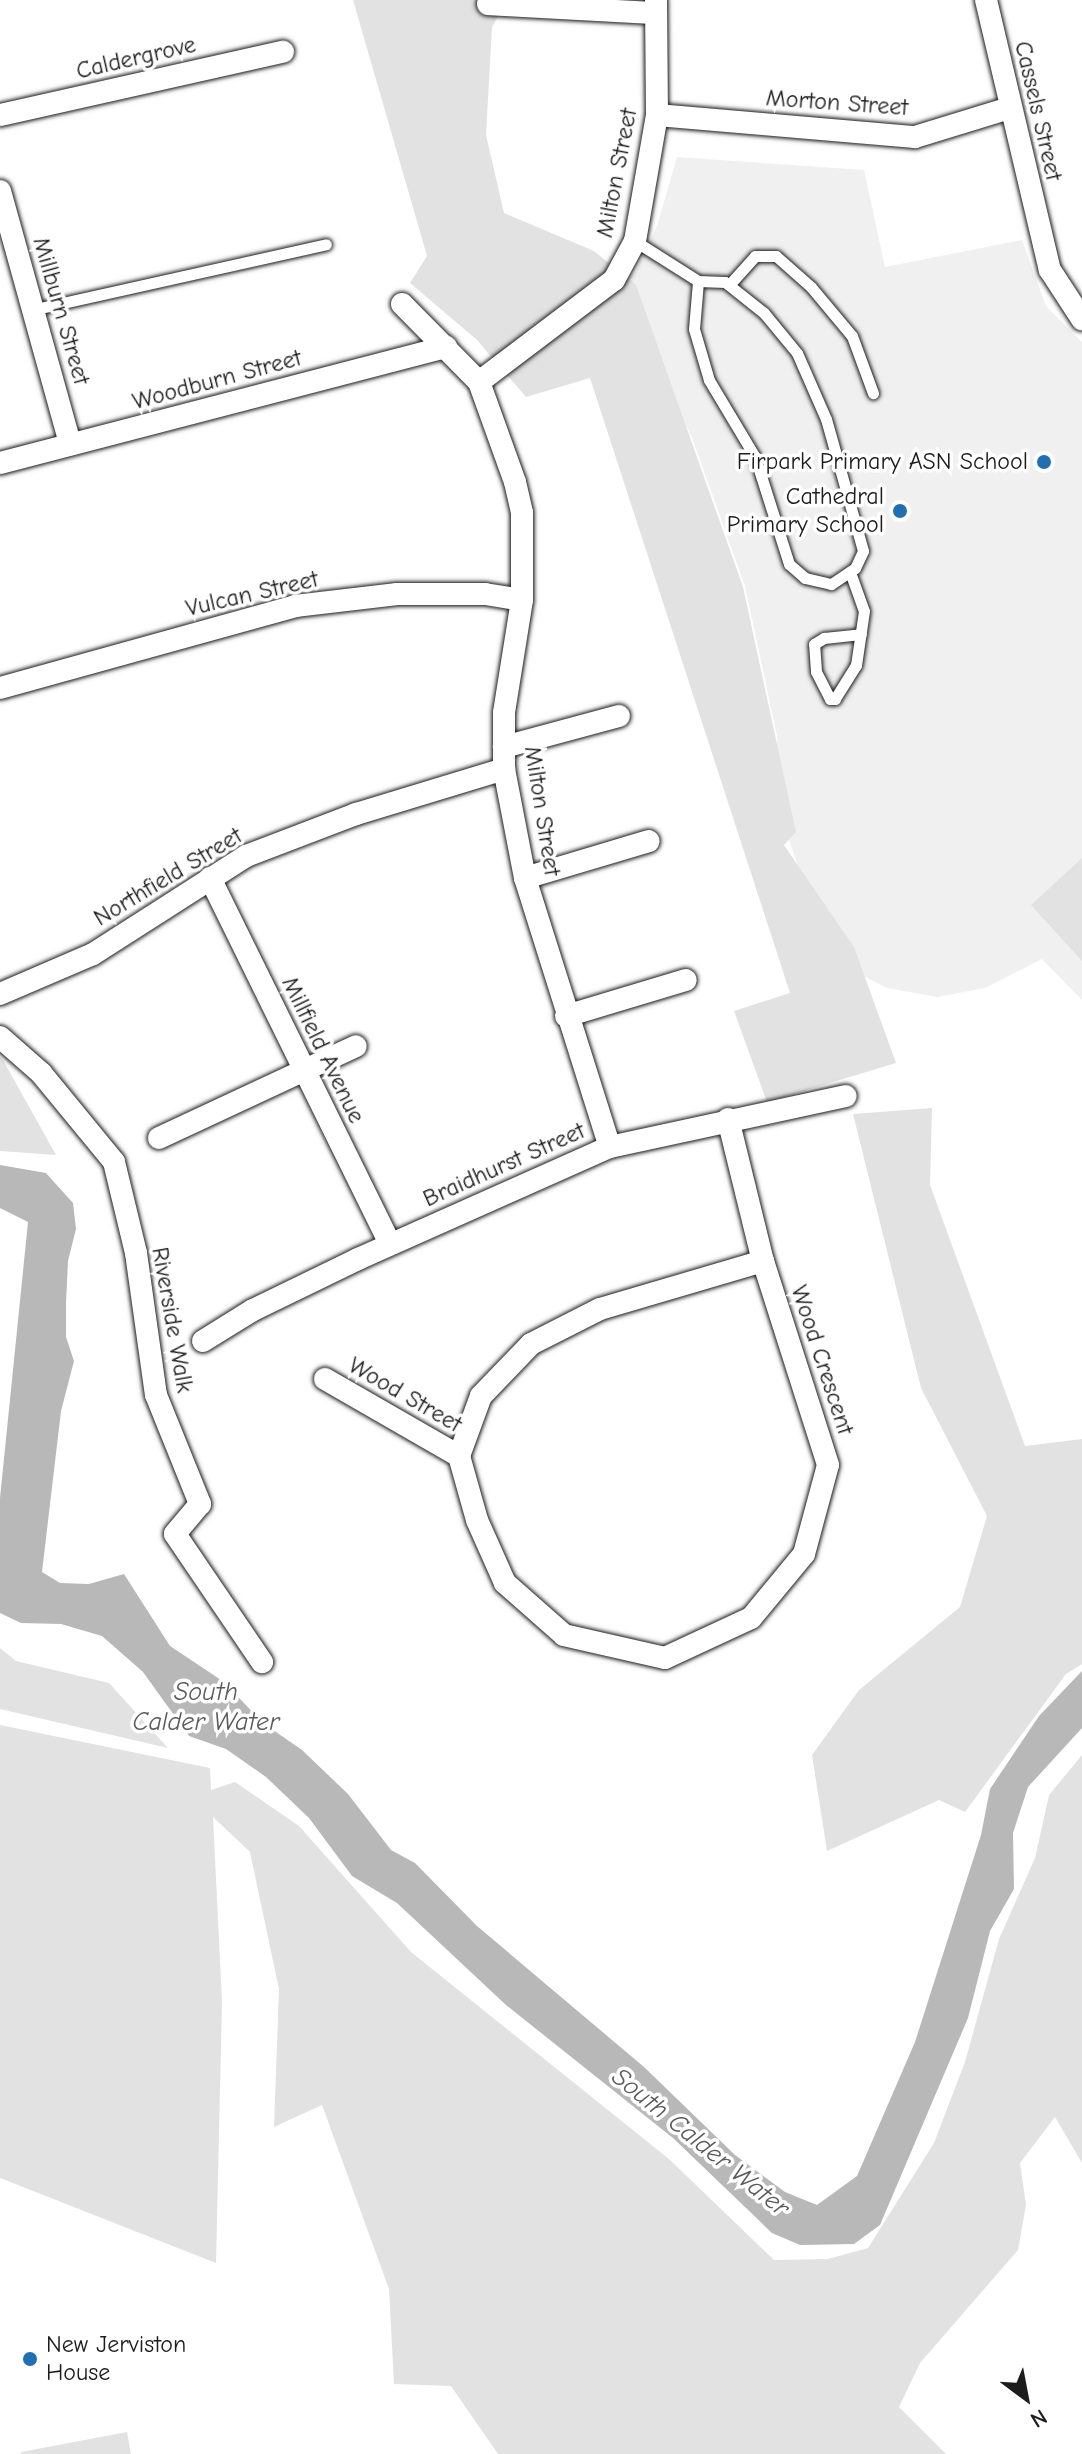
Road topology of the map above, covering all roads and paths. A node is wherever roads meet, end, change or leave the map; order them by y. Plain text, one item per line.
1 (986, 0) edge
2 (488, 4) dead end
3 (656, 6) edge
4 (283, 52) dead end
5 (1009, 108) junction
6 (0, 115) edge
7 (657, 115) junction
8 (0, 191) edge
9 (635, 241) junction
10 (326, 244) dead end
11 (698, 281) junction
12 (729, 285) junction
13 (402, 304) dead end
14 (36, 309) junction
15 (1082, 319) edge
16 (446, 347) junction
17 (479, 382) junction
18 (873, 393) dead end
19 (70, 444) junction
20 (0, 463) edge
21 (850, 572) junction
22 (522, 600) junction
23 (861, 634) junction
24 (0, 688) edge
25 (619, 716) dead end
26 (504, 758) junction
27 (649, 841) dead end
28 (210, 878) junction
29 (525, 878) junction
30 (686, 980) dead end
31 (0, 994) edge
32 (566, 1016) junction
33 (0, 1037) edge
34 (356, 1046) dead end
35 (304, 1070) junction
36 (846, 1096) dead end
37 (728, 1119) junction
38 (159, 1138) dead end
39 (610, 1147) junction
40 (390, 1244) junction
41 (763, 1261) junction
42 (203, 1341) dead end
43 (325, 1379) dead end
44 (459, 1456) junction
45 (262, 1662) dead end

1 - 5 street, Cassels Street
2 - 3 street
3 - 7 street, Milton Street
4 - 6 street, Caldergrove
5 - 7 street, Morton Street
5 - 15 street, Cassels Street
7 - 9 street, Milton Street
8 - 14 street, Millburn Street
9 - 11 lane
9 - 17 street, Milton Street
10 - 14 lane
11 - 12 lane
11 - 21 lane
12 - 18 lane
12 - 21 lane
13 - 16 street, Milton Street
14 - 19 street, Millburn Street
16 - 17 street, Milton Street
16 - 19 street, Woodburn Street
17 - 22 street, Milton Street
19 - 20 street, Woodburn Street
21 - 23 lane
22 - 24 street, Vulcan Street
22 - 26 street, Milton Street
23 - 23 lane
25 - 26 street, Northfield Street
26 - 28 street, Northfield Street
26 - 29 street, Milton Street
27 - 29 street
28 - 31 street, Northfield Street
28 - 35 street, Millfield Avenue
29 - 32 street, Milton Street
30 - 32 street
32 - 39 street, Milton Street
33 - 45 street, Riverside Walk
34 - 35 street
35 - 38 street
35 - 40 street, Millfield Avenue
36 - 37 street, Braidhurst Street
37 - 39 street, Braidhurst Street
37 - 41 street, Wood Crescent
39 - 40 street, Braidhurst Street
40 - 42 street, Braidhurst Street
41 - 44 street
41 - 44 street, Wood Crescent
43 - 44 street, Wood Street

